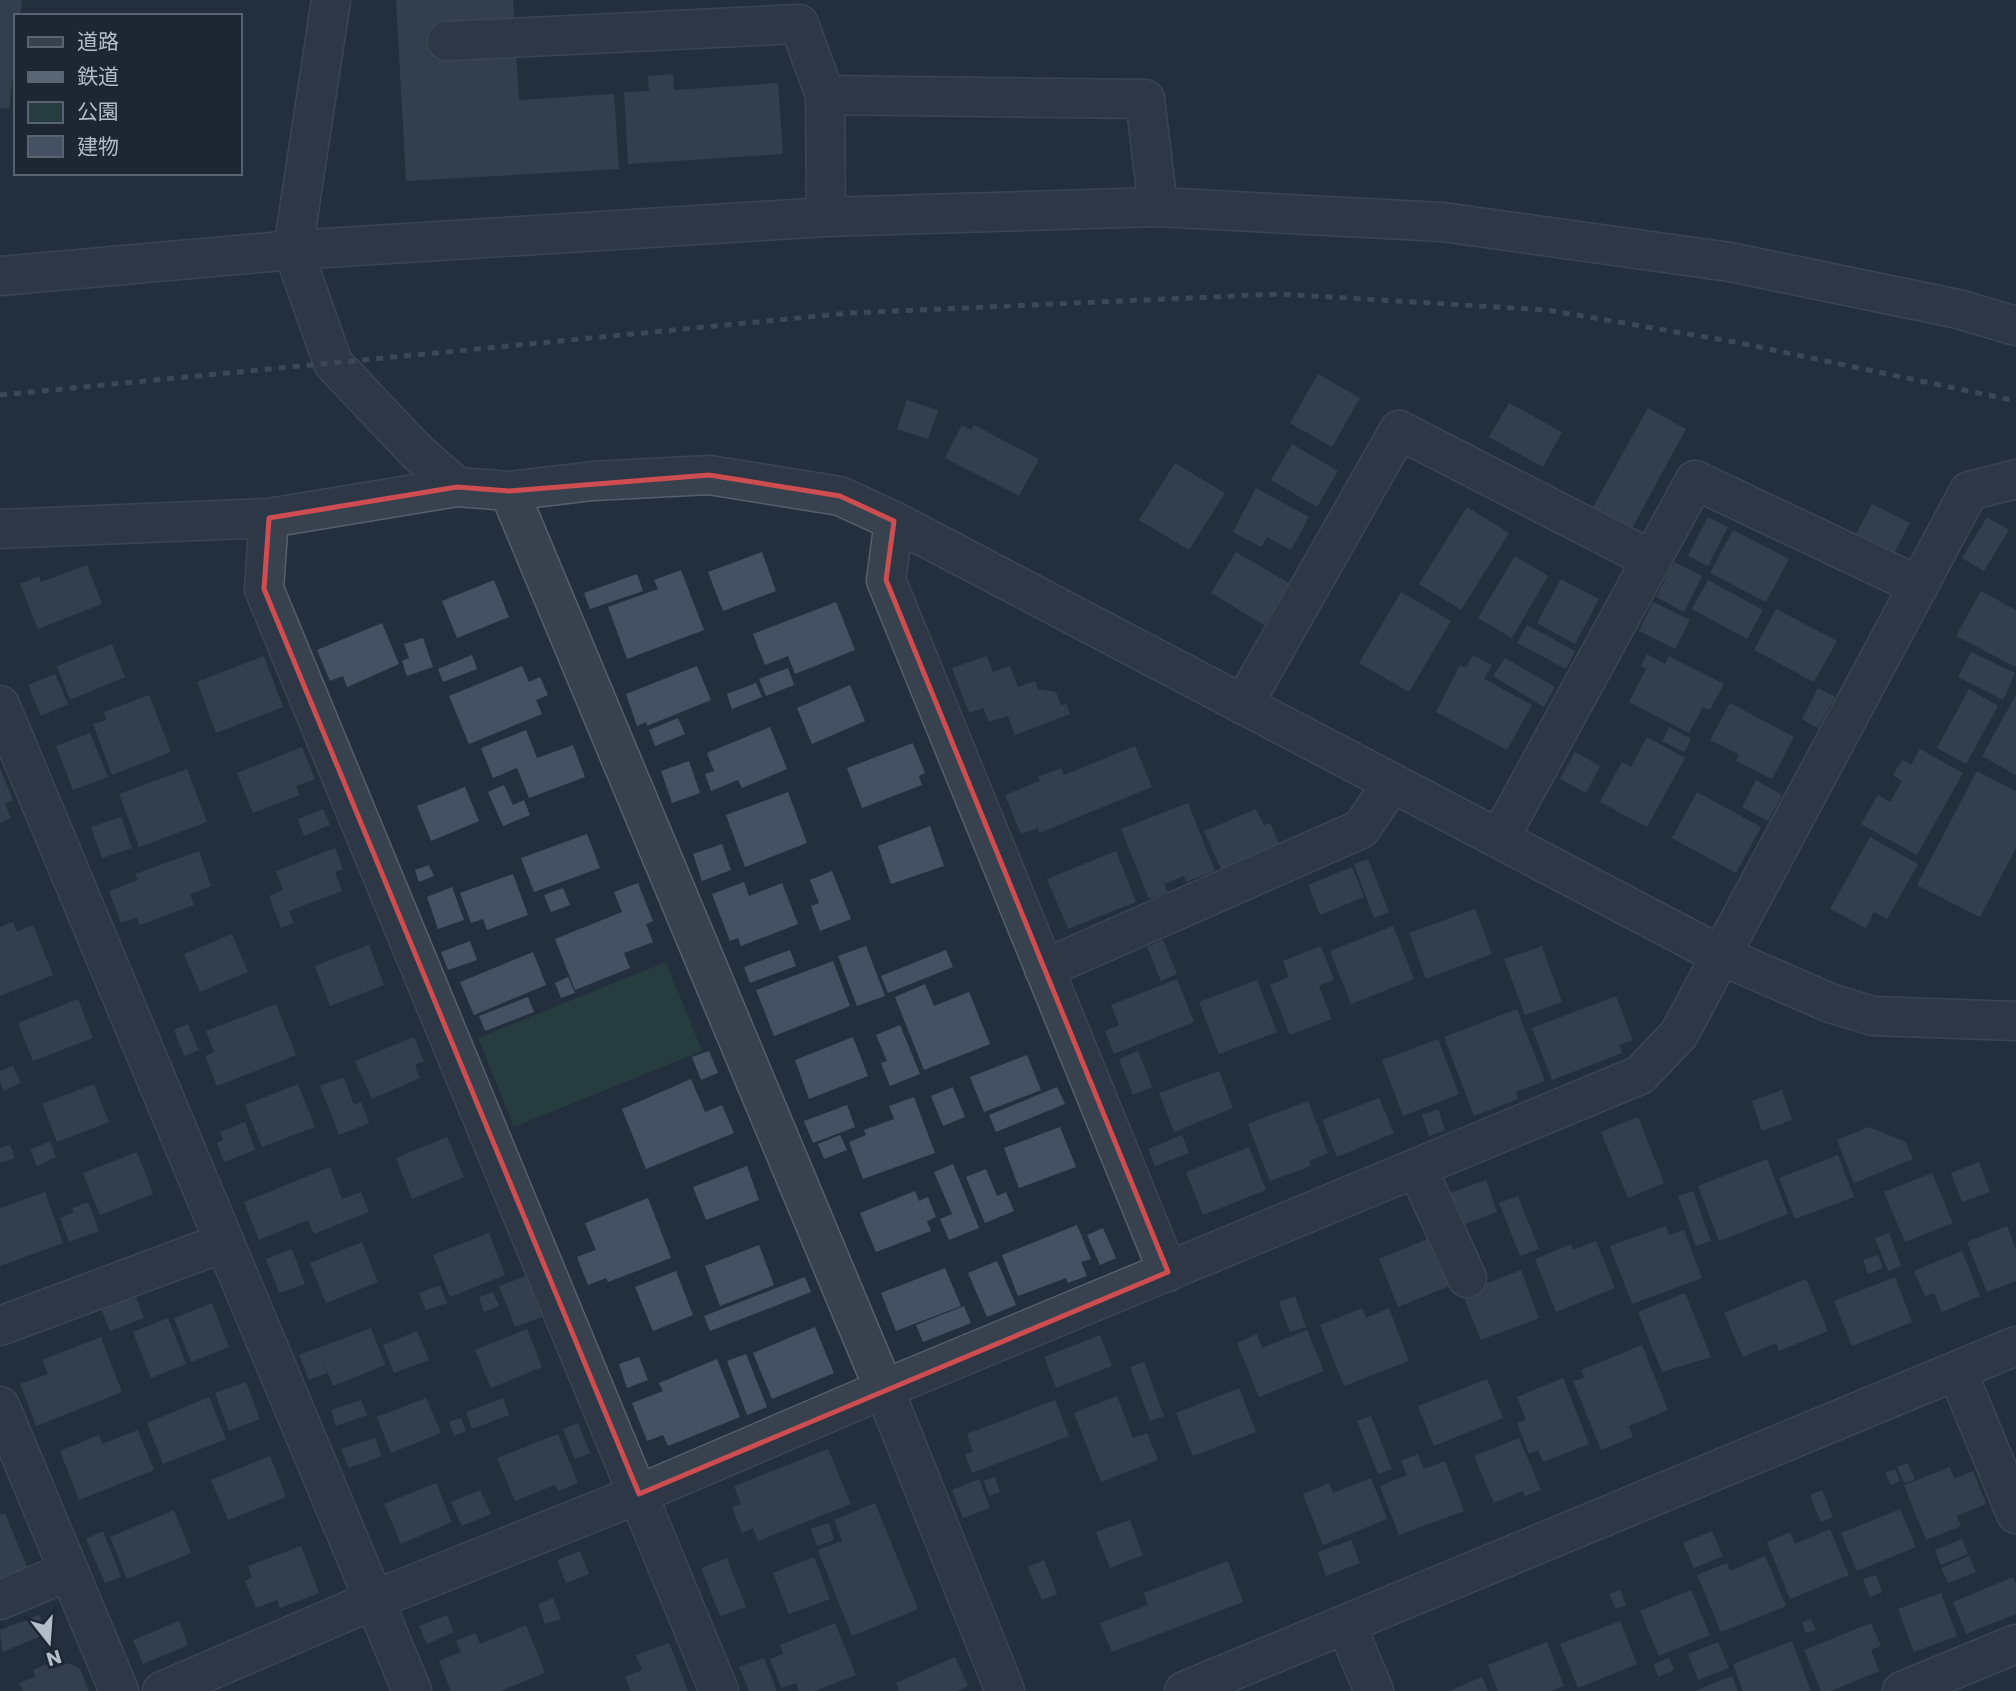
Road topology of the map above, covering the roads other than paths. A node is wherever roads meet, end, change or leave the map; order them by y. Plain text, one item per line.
1 (331, 0) edge
2 (752, 13) edge
3 (447, 41) dead end
4 (825, 95) junction
5 (1158, 207) junction
6 (826, 217) junction
7 (293, 250) junction
8 (0, 276) edge
9 (2016, 326) edge
10 (2016, 479) edge
11 (457, 487) junction
12 (509, 491) junction
13 (269, 518) junction
14 (894, 521) junction
15 (0, 529) edge
16 (1652, 560) junction
17 (1919, 586) junction
18 (0, 705) edge
19 (1243, 705) junction
20 (1392, 783) junction
21 (1499, 839) junction
22 (1722, 956) junction
23 (1044, 969) junction
24 (2016, 1021) edge
25 (1417, 1168) junction
26 (225, 1242) junction
27 (1168, 1272) junction
28 (1467, 1278) dead end
29 (0, 1326) edge
30 (2016, 1346) edge
31 (1956, 1371) junction
32 (884, 1389) junction
33 (0, 1406) edge
34 (639, 1494) junction
35 (2016, 1514) edge
36 (69, 1571) junction
37 (0, 1600) edge
38 (374, 1600) junction
39 (1346, 1625) junction
40 (2016, 1644) edge
41 (119, 1691) edge
42 (162, 1691) edge
43 (412, 1691) edge
44 (719, 1691) edge
45 (1005, 1691) edge
46 (1184, 1691) edge
47 (1374, 1691) edge
48 (1902, 1691) edge

1 - 7 street
2 - 3 street
2 - 4 street
4 - 5 street
4 - 6 street
5 - 6 street
5 - 9 street
6 - 7 street
7 - 8 street
7 - 11 street
10 - 17 street
11 - 12 street
11 - 13 street
12 - 14 street
12 - 32 street
13 - 15 street
13 - 34 street
14 - 19 street
14 - 23 street
16 - 17 street
16 - 19 street
16 - 21 street
17 - 22 street
18 - 26 street
19 - 20 street
20 - 21 street
20 - 23 street
21 - 22 street
22 - 24 street
22 - 25 street
23 - 27 street
25 - 27 street
25 - 28 street
26 - 29 street
26 - 38 street
27 - 32 street
30 - 31 street
31 - 35 street
31 - 39 street
32 - 34 street
32 - 45 street
33 - 36 street
34 - 38 street
34 - 44 street
36 - 37 street
36 - 41 street
38 - 42 street
38 - 43 street
39 - 46 street
39 - 47 street
40 - 48 street

